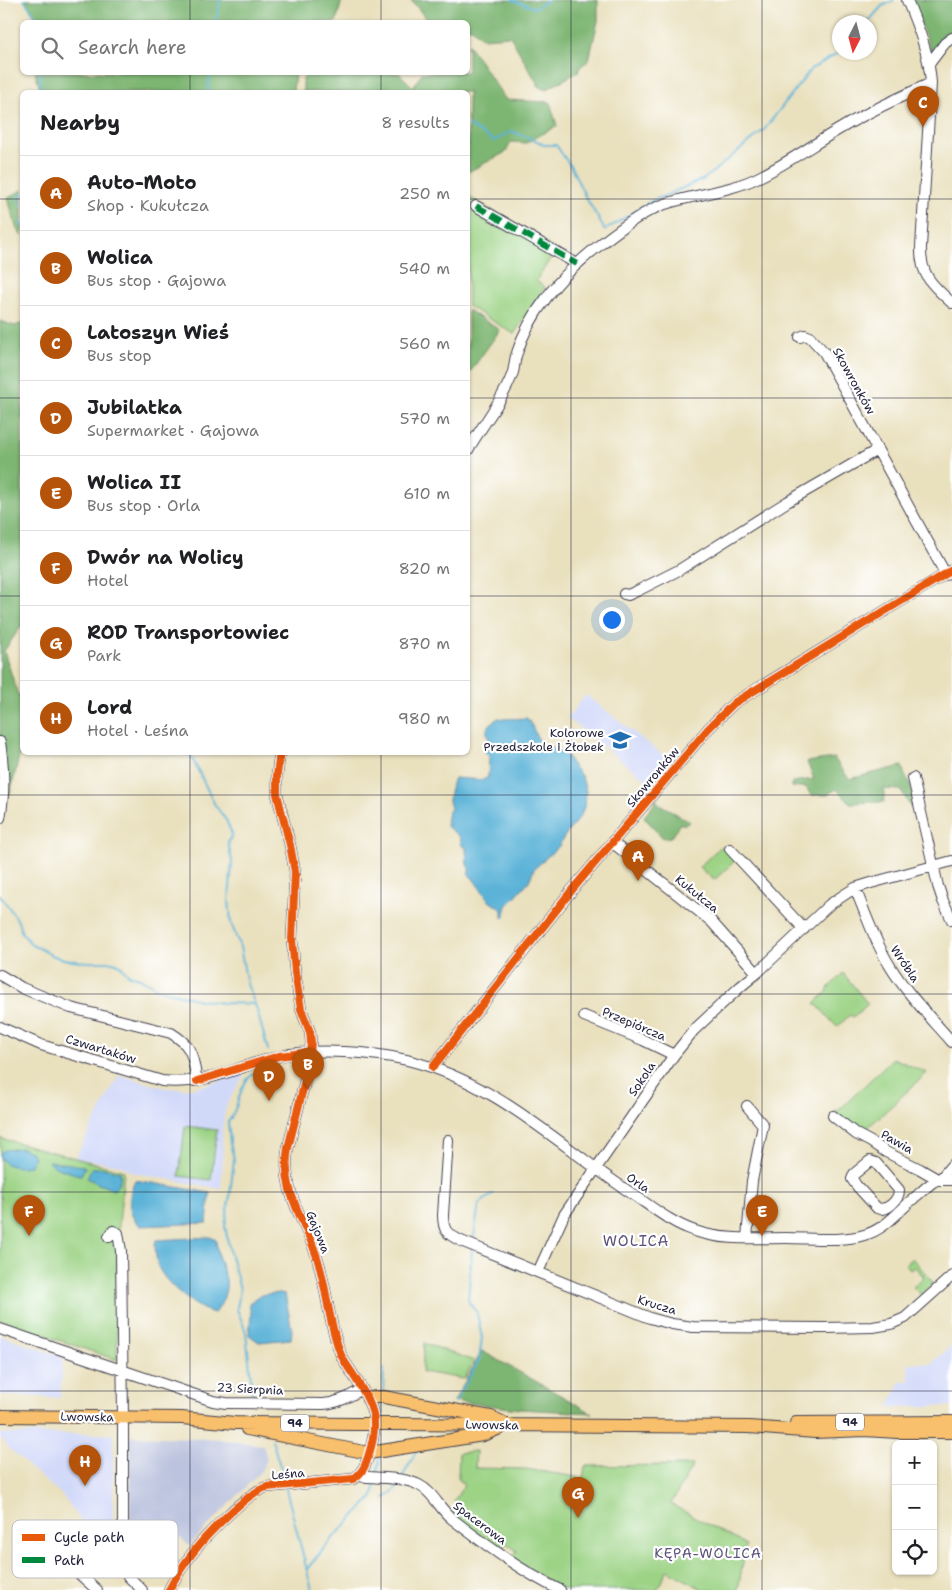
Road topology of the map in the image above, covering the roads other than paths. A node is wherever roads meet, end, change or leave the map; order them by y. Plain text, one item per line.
1 (907, 0) edge
2 (952, 38) edge
3 (929, 64) junction
4 (931, 83) junction
5 (476, 206) dead end
6 (577, 264) junction
7 (952, 304) edge
8 (800, 337) dead end
9 (470, 447) edge
10 (877, 450) junction
11 (949, 573) edge
12 (624, 594) dead end
13 (0, 742) edge
14 (279, 755) edge
15 (913, 778) dead end
16 (0, 818) edge
17 (613, 843) junction
18 (730, 850) dead end
19 (952, 861) edge
20 (933, 866) junction
21 (855, 888) junction
22 (952, 920) edge
23 (804, 929) junction
24 (757, 973) junction
25 (0, 976) edge
26 (584, 1016) dead end
27 (0, 1027) edge
28 (952, 1042) edge
29 (311, 1052) junction
30 (674, 1055) junction
31 (433, 1067) junction
32 (197, 1081) junction
33 (747, 1106) dead end
34 (833, 1116) dead end
35 (448, 1140) dead end
36 (952, 1165) edge
37 (595, 1168) junction
38 (939, 1180) junction
39 (952, 1180) edge
40 (900, 1193) joint
41 (109, 1236) dead end
42 (747, 1238) junction
43 (538, 1272) junction
44 (952, 1276) edge
45 (0, 1329) edge
46 (122, 1370) junction
47 (137, 1376) junction
48 (122, 1387) junction
49 (365, 1394) junction
50 (0, 1416) edge
51 (123, 1421) junction
52 (234, 1422) junction
53 (952, 1422) edge
54 (0, 1423) edge
55 (208, 1424) junction
56 (510, 1425) junction
57 (749, 1427) junction
58 (952, 1432) edge
59 (370, 1453) junction
60 (359, 1476) junction
61 (122, 1520) edge
62 (178, 1574) edge
63 (84, 1578) edge
64 (130, 1578) edge
65 (176, 1578) edge
66 (97, 1590) edge
67 (142, 1590) edge
68 (168, 1590) edge
69 (560, 1590) edge

1 - 3 street
2 - 3 street
3 - 4 street
4 - 6 street
4 - 7 street
5 - 6 street
6 - 9 street
8 - 10 street, Skowronków
10 - 11 street, Skowronków
10 - 12 street
11 - 17 street, Skowronków
13 - 16 street
14 - 29 street, Gajowa
15 - 20 street
17 - 24 street, Kukułcza
17 - 31 street, Skowronków
18 - 23 street
19 - 20 street, Sokola
20 - 21 street, Sokola
20 - 22 street
21 - 23 street, Sokola
21 - 28 street, Wróbla
23 - 24 street, Sokola
24 - 30 street, Sokola
25 - 32 street
26 - 30 street, Przepiórcza
27 - 32 street, Czwartaków
29 - 31 street, Orla
29 - 32 street
29 - 49 street, Gajowa
30 - 37 street, Sokola
31 - 37 street, Orla
33 - 42 street
34 - 38 street, Pawia
35 - 43 street, Krucza
36 - 38 street, Orla
37 - 42 street, Orla
37 - 43 street, Sokola
38 - 39 street, Pawia
38 - 42 street, Orla
40 - 40 street
41 - 46 street
43 - 44 street, Krucza
45 - 46 street, 23 Sierpnia
46 - 47 street, 23 Sierpnia
46 - 48 street
47 - 48 street
47 - 49 street, 23 Sierpnia
48 - 51 street
49 - 56 main road
49 - 59 street, Gajowa
50 - 51 main road, Lwowska / 94
51 - 52 main road, Lwowska / 94
51 - 54 main road, Lwowska / 94
51 - 55 main road, Lwowska / 94
51 - 61 street
52 - 55 main road, Lwowska / 94
52 - 56 main road, Lwowska / 94, bridge
53 - 57 main road, Lwowska / 94
55 - 59 main road
56 - 57 main road, Lwowska / 94
56 - 59 main road
57 - 58 main road, Lwowska / 94
59 - 60 street
60 - 62 street, Leśna
60 - 69 street, Spacerowa
63 - 66 street
64 - 67 street
65 - 68 street, Leśna

